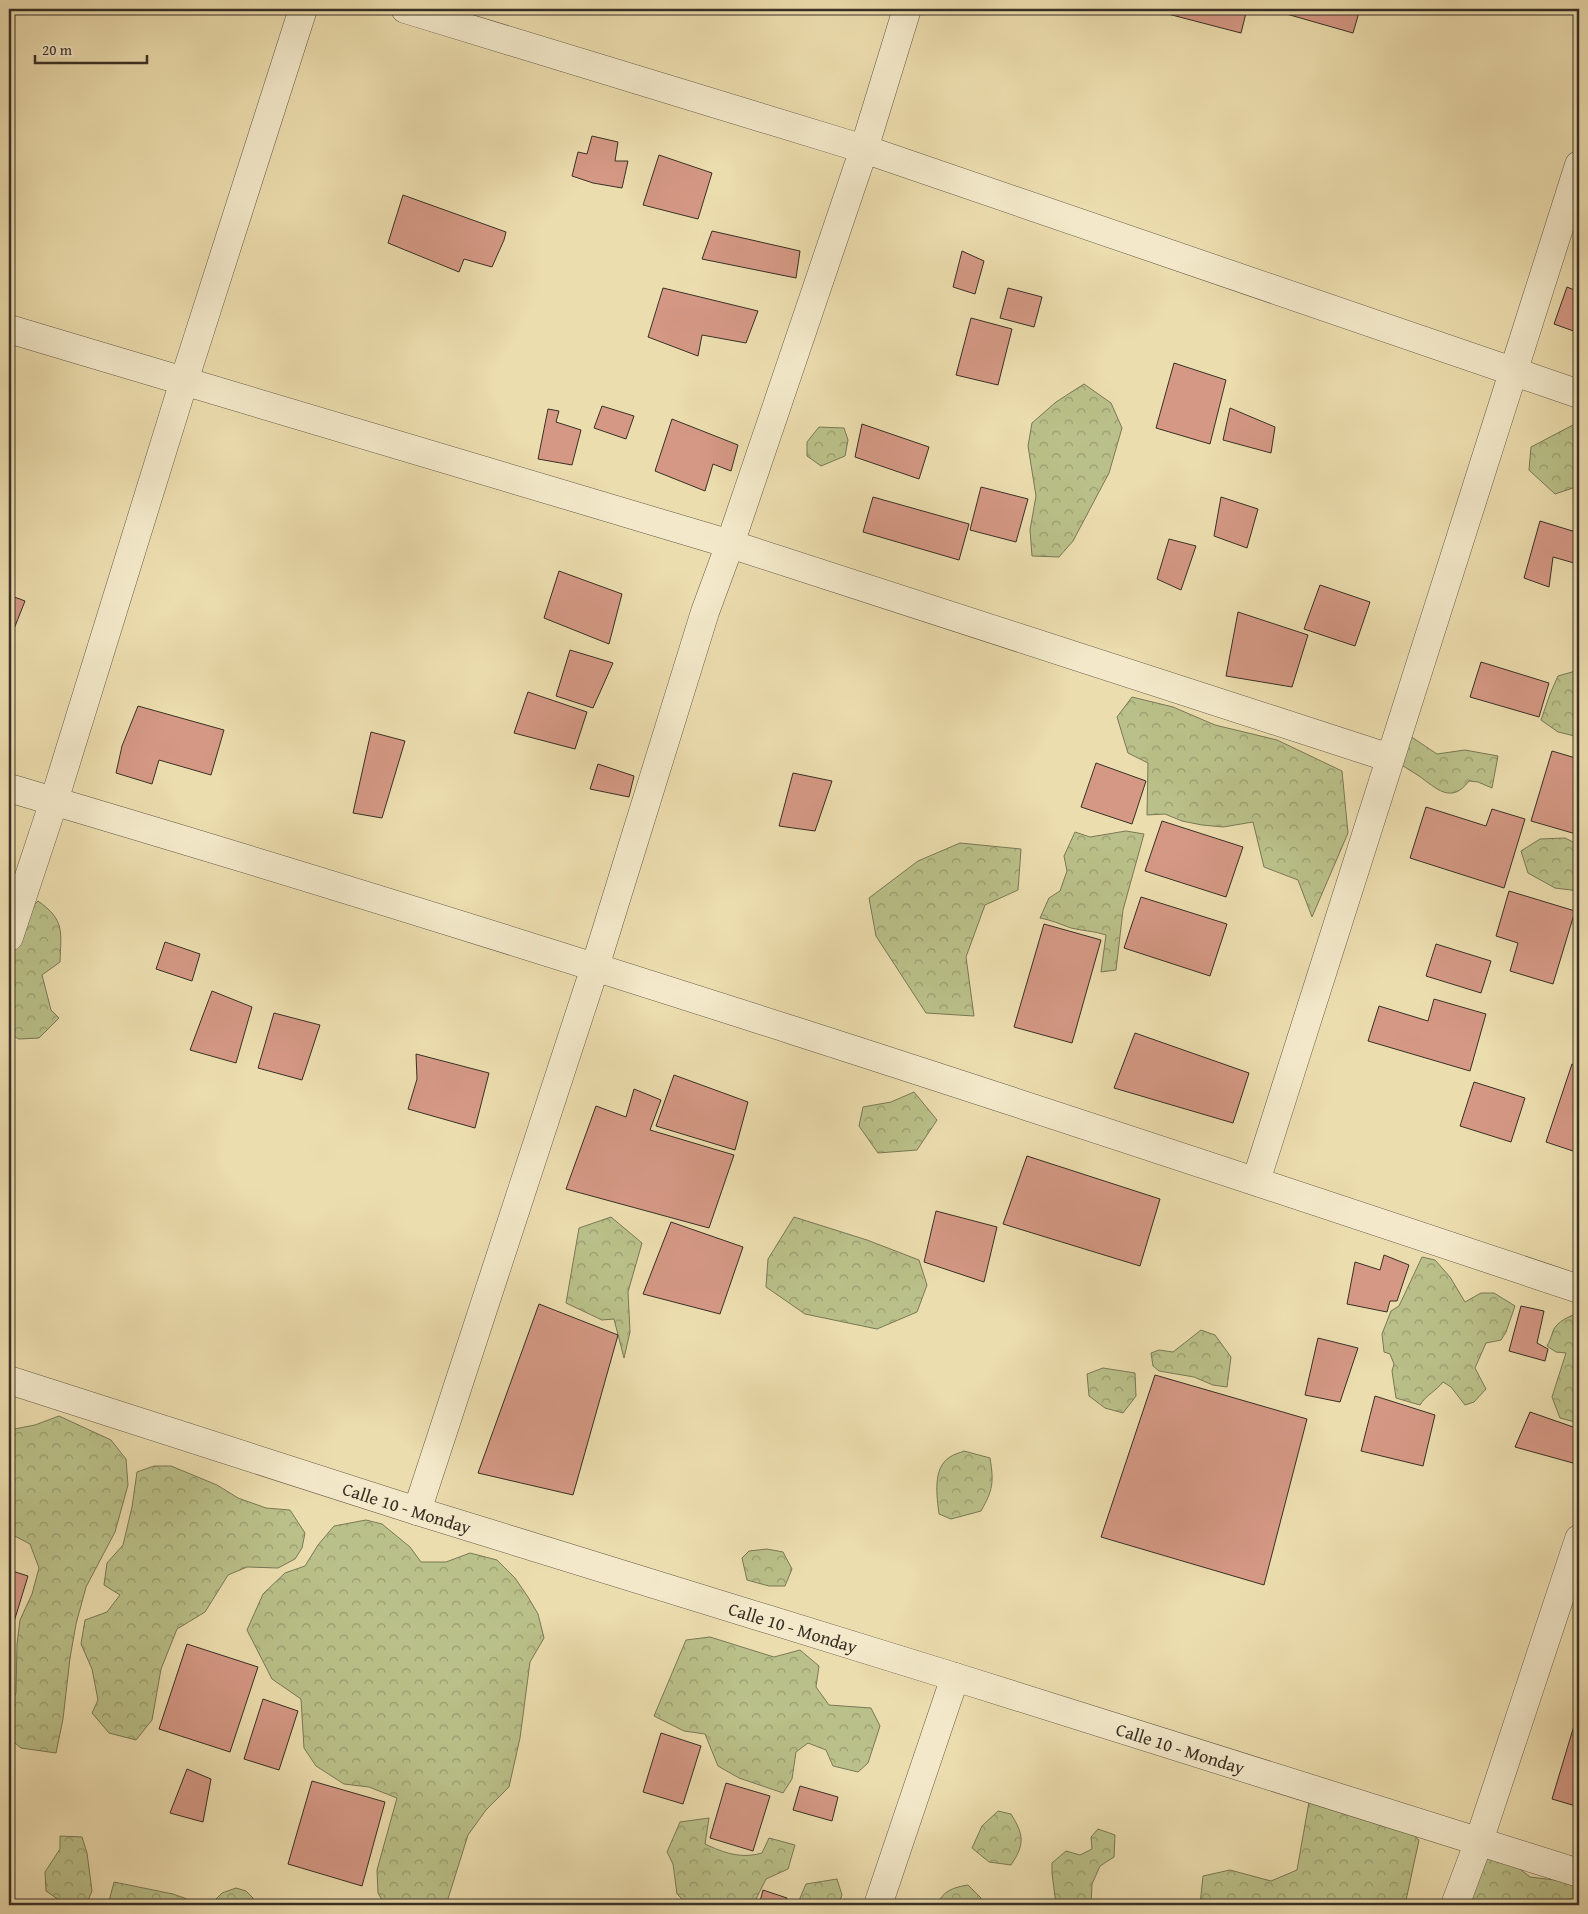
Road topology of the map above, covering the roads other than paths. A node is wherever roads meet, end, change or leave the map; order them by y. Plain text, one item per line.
1 (303, 9) edge
2 (405, 9) edge
3 (907, 9) edge
4 (864, 149) junction
5 (1579, 165) edge
6 (9, 329) edge
7 (1513, 372) junction
8 (184, 381) junction
9 (1579, 394) edge
10 (730, 544) junction
11 (1390, 758) junction
12 (9, 788) edge
13 (54, 801) junction
14 (9, 937) edge
15 (595, 967) junction
16 (1256, 1181) junction
17 (1579, 1289) edge
18 (9, 1380) edge
19 (418, 1511) junction
20 (1579, 1539) edge
21 (955, 1677) junction
22 (1479, 1841) junction
23 (1579, 1873) edge
24 (878, 1905) edge
25 (1454, 1905) edge

1 - 8 street
2 - 4 street
3 - 4 street
4 - 7 street
4 - 10 street
5 - 7 street
6 - 8 street
7 - 9 street
7 - 11 street
8 - 10 street
8 - 13 street
10 - 11 street
10 - 15 street
11 - 16 street
12 - 13 street
13 - 14 street
13 - 15 street
15 - 16 street
15 - 19 street
16 - 17 street
18 - 19 street, Calle 10 - Monday
19 - 21 street, Calle 10 - Monday
20 - 22 street
21 - 22 street, Calle 10 - Monday
21 - 24 street
22 - 23 street, Calle 10 - Monday
22 - 25 street

